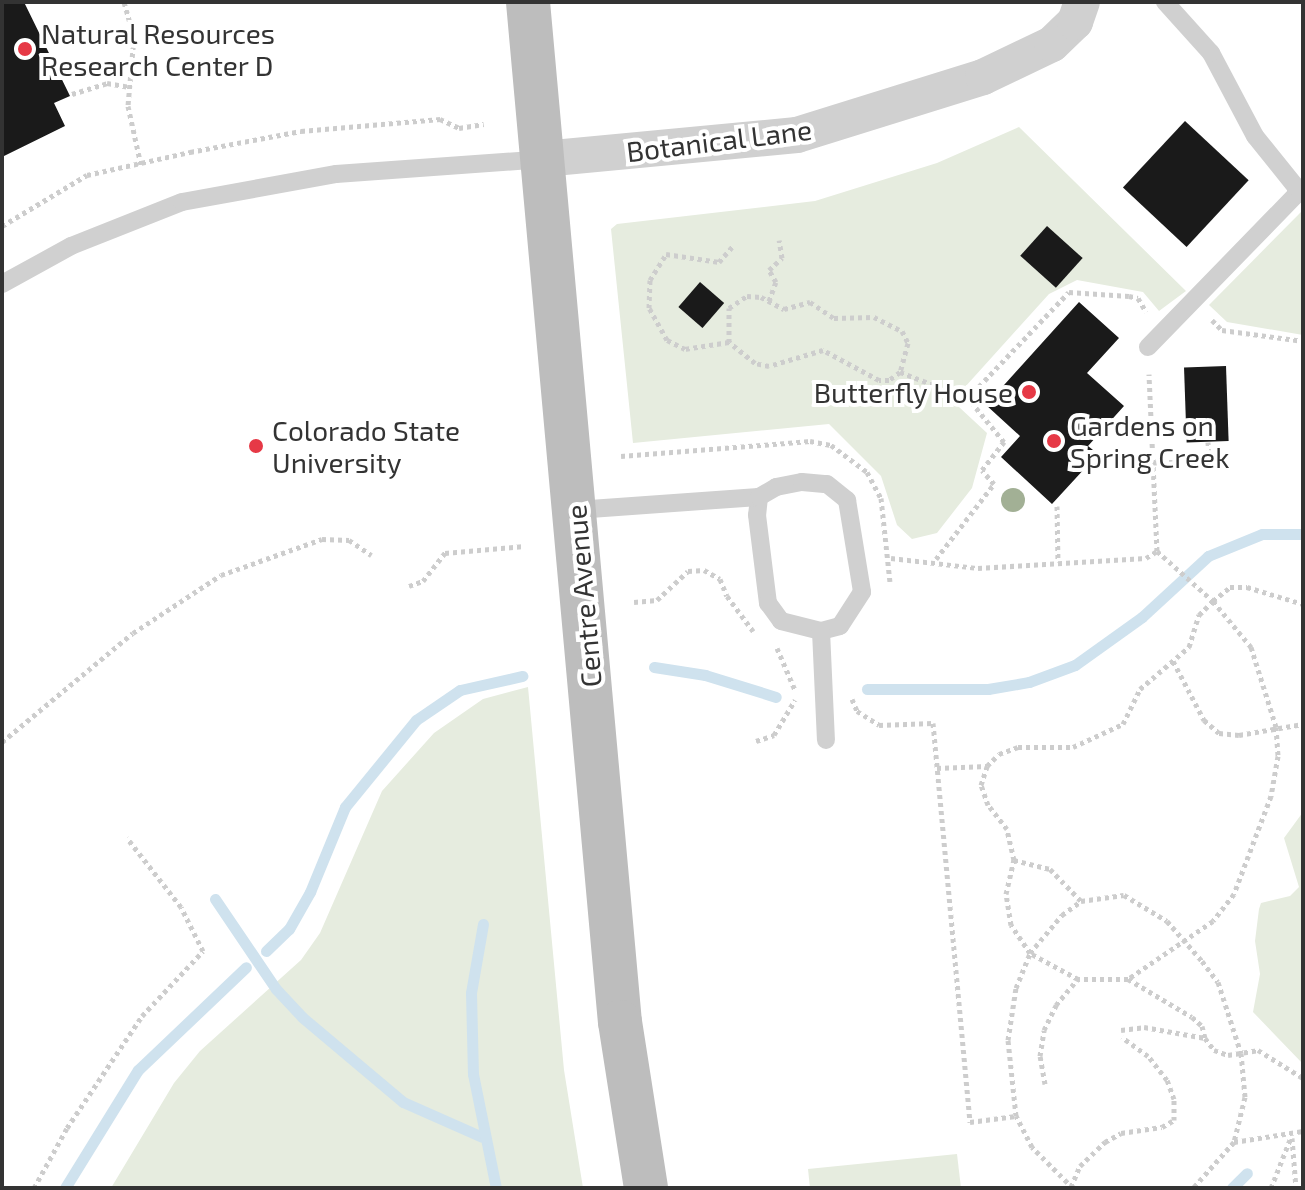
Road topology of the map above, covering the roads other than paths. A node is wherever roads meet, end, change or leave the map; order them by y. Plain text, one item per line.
1 (528, 2) edge
2 (1082, 2) edge
3 (1165, 2) edge
4 (543, 159) junction
5 (2, 284) edge
6 (1148, 347) road end
7 (759, 497) junction
8 (576, 510) junction
9 (821, 631) junction
10 (826, 740) dead end
11 (646, 1188) edge

1 - 4 street, Centre Avenue
2 - 4 street, Botanical Lane
3 - 6 lane
4 - 5 lane
4 - 8 street, Centre Avenue
7 - 8 lane
7 - 9 lane
7 - 9 lane
8 - 11 street, Centre Avenue
9 - 10 lane

